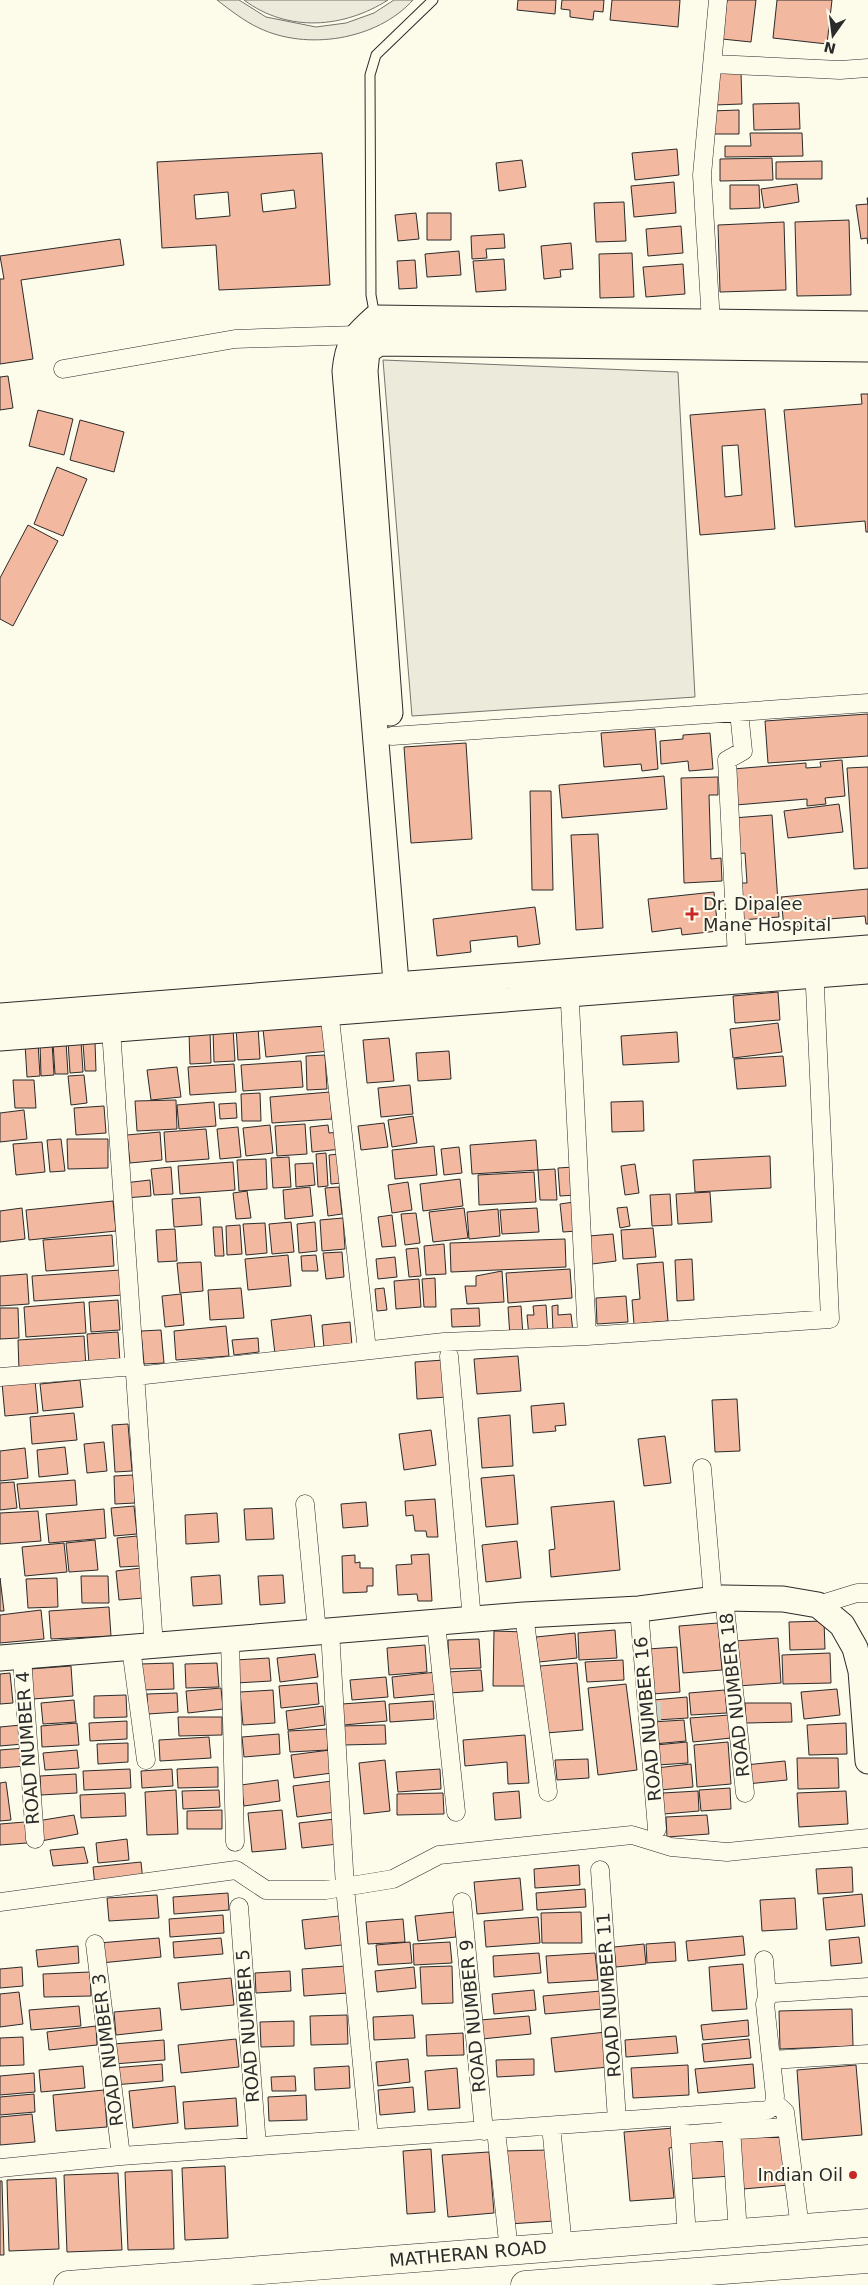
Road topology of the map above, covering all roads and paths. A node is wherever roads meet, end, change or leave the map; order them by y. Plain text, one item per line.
1 (433, 0) edge
2 (718, 0) edge
3 (714, 64) junction
4 (868, 68) edge
5 (535, 320) junction
6 (711, 322) junction
7 (868, 324) edge
8 (373, 331) junction
9 (535, 344) junction
10 (868, 349) edge
11 (63, 369) dead end
12 (868, 703) edge
13 (739, 712) junction
14 (392, 736) junction
15 (868, 948) edge
16 (737, 958) junction
17 (814, 964) junction
18 (868, 970) edge
19 (569, 983) junction
20 (404, 995) junction
21 (328, 1001) junction
22 (0, 1016) edge
23 (111, 1030) junction
24 (0, 1038) edge
25 (587, 1336) junction
26 (367, 1350) junction
27 (450, 1356) dead end
28 (136, 1371) junction
29 (0, 1377) edge
30 (702, 1468) dead end
31 (305, 1504) dead end
32 (868, 1593) edge
33 (718, 1598) junction
34 (818, 1605) junction
35 (639, 1608) junction
36 (524, 1616) junction
37 (472, 1620) junction
38 (436, 1623) junction
39 (323, 1632) junction
40 (230, 1639) junction
41 (143, 1647) junction
42 (11, 1657) edge
43 (146, 1760) dead end
44 (868, 1761) edge
45 (548, 1792) dead end
46 (745, 1793) dead end
47 (456, 1812) dead end
48 (658, 1829) dead end
49 (35, 1838) dead end
50 (868, 1838) edge
51 (235, 1842) dead end
52 (600, 1870) dead end
53 (345, 1887) junction
54 (0, 1902) edge
55 (462, 1902) dead end
56 (239, 1907) dead end
57 (95, 1944) dead end
58 (764, 1960) dead end
59 (868, 1987) edge
60 (767, 1997) junction
61 (868, 2054) edge
62 (771, 2060) junction
63 (774, 2102) junction
64 (733, 2113) junction
65 (679, 2116) junction
66 (617, 2120) junction
67 (551, 2126) junction
68 (787, 2127) junction
69 (490, 2130) junction
70 (734, 2130) junction
71 (680, 2135) junction
72 (369, 2137) junction
73 (257, 2146) junction
74 (121, 2156) junction
75 (0, 2168) edge
76 (868, 2223) edge
77 (800, 2228) junction
78 (742, 2232) junction
79 (686, 2237) junction
80 (563, 2246) junction
81 (509, 2251) junction
82 (868, 2259) edge
83 (68, 2285) edge
84 (525, 2285) edge

1 - 8 lane
2 - 3 street
3 - 4 street
3 - 6 street
5 - 6 street
5 - 8 street
5 - 9 street
6 - 7 street
8 - 9 street
8 - 11 street
8 - 14 street
8 - 20 street
9 - 10 street
12 - 13 street
13 - 14 street
13 - 16 street
14 - 20 street
15 - 17 street
16 - 17 street
16 - 19 street
17 - 18 street
17 - 19 street
17 - 25 street
19 - 20 street
19 - 25 street
20 - 21 street
21 - 22 street
21 - 23 street
21 - 26 street
23 - 24 street
23 - 28 street
25 - 26 street
26 - 28 street
27 - 37 street
28 - 29 street
28 - 41 street
30 - 33 street, ROAD NUMBER 18
31 - 39 street
32 - 34 street
33 - 34 street
33 - 35 street
33 - 46 street, ROAD NUMBER 18
34 - 44 street
35 - 36 street
35 - 48 street, ROAD NUMBER 16
36 - 37 street
36 - 45 street
37 - 38 street
38 - 39 street
38 - 47 street
39 - 40 street
39 - 53 street
40 - 41 street
40 - 51 street
41 - 42 street
41 - 43 street
42 - 49 street, ROAD NUMBER 4
50 - 53 street
52 - 66 street, ROAD NUMBER 11
53 - 54 street
53 - 72 street
55 - 69 street, ROAD NUMBER 9
56 - 73 street, ROAD NUMBER 5
57 - 74 street, ROAD NUMBER 3
58 - 60 street
59 - 60 street
60 - 62 street
61 - 62 street
62 - 63 street
63 - 64 street
63 - 68 street
64 - 65 street
64 - 70 street
65 - 66 street
65 - 71 street
66 - 67 street
67 - 69 street
67 - 80 street
68 - 70 street
68 - 77 street
69 - 72 street
69 - 81 street, ROAD NUMBER 9
70 - 71 street
70 - 78 street
71 - 79 street
72 - 73 street
73 - 74 street
74 - 75 street
76 - 77 main road, MATHERAN ROAD
77 - 78 main road, MATHERAN ROAD
78 - 79 main road, MATHERAN ROAD
79 - 80 main road, MATHERAN ROAD
80 - 81 main road, MATHERAN ROAD
81 - 83 main road, MATHERAN ROAD
82 - 84 main road, MATHERAN ROAD

